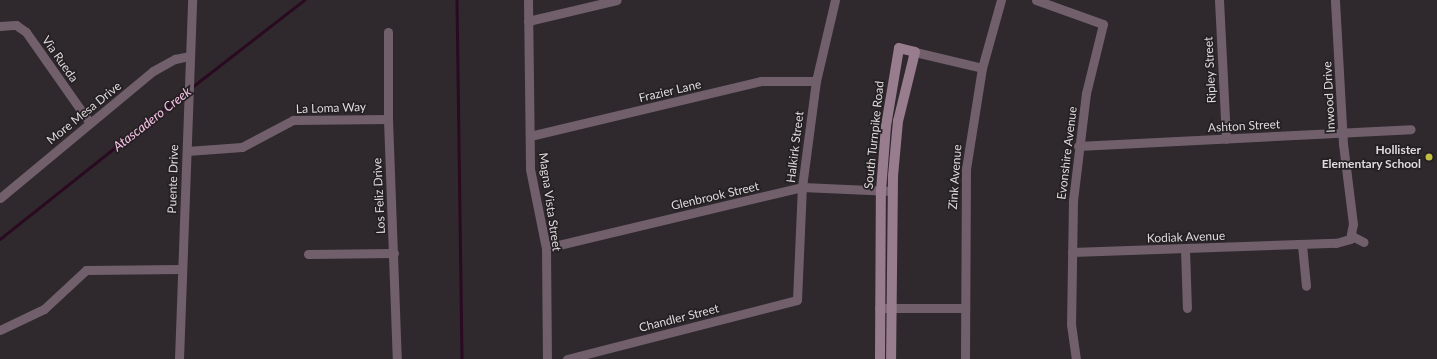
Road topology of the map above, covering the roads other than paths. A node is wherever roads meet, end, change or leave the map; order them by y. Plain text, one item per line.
1 (192, 0) edge
2 (528, 0) edge
3 (617, 0) edge
4 (835, 0) edge
5 (1001, 0) edge
6 (1036, 0) edge
7 (1219, 0) edge
8 (1335, 0) edge
9 (528, 21) junction
10 (0, 26) edge
11 (388, 32) dead end
12 (915, 52) junction
13 (189, 56) junction
14 (982, 68) junction
15 (816, 81) junction
16 (388, 119) junction
17 (90, 123) junction
18 (1411, 129) dead end
19 (1343, 133) junction
20 (530, 136) junction
21 (1226, 139) junction
22 (1078, 146) junction
23 (187, 151) junction
24 (802, 187) junction
25 (881, 191) junction
26 (892, 191) junction
27 (0, 198) edge
28 (1351, 237) junction
29 (1364, 242) dead end
30 (1302, 245) junction
31 (546, 248) junction
32 (1185, 249) junction
33 (1072, 252) junction
34 (394, 253) junction
35 (308, 254) dead end
36 (181, 269) junction
37 (1306, 286) dead end
38 (797, 300) joint
39 (879, 308) junction
40 (891, 308) junction
41 (965, 308) junction
42 (1187, 308) dead end
43 (0, 330) edge
44 (179, 359) edge
45 (397, 359) edge
46 (547, 359) edge
47 (567, 359) edge
48 (880, 359) edge
49 (891, 359) edge
50 (965, 359) edge
51 (1076, 359) edge

1 - 13 street, Puente Drive
2 - 9 street, Magna Vista Street
3 - 9 street
4 - 15 street, Halkirk Street
5 - 14 street, Zink Avenue
6 - 22 street, Evonshire Avenue
7 - 21 street, Ripley Street
8 - 19 street, Inwood Drive
9 - 20 street, Magna Vista Street
10 - 17 street, Via Rueda
11 - 16 street, Los Feliz Drive
12 - 14 street
12 - 25 street, South Turnpike Road
12 - 26 street, South Turnpike Road
13 - 17 street, More Mesa Drive
13 - 23 street, Puente Drive
14 - 41 street, Zink Avenue
15 - 20 street, Frazier Lane
15 - 24 street, Halkirk Street
16 - 23 street, La Loma Way
16 - 34 street, Los Feliz Drive
17 - 27 street, More Mesa Drive
18 - 19 street, Ashton Street
19 - 21 street, Ashton Street
19 - 28 street, Inwood Drive
20 - 31 street, Magna Vista Street
21 - 22 street, Ashton Street
22 - 33 street, Evonshire Avenue
23 - 36 street, Puente Drive
24 - 25 street, Glenbrook Street
24 - 31 street, Glenbrook Street
24 - 38 street, Halkirk Street
25 - 26 street, Glenbrook Street
25 - 39 street, South Turnpike Road
26 - 40 street, South Turnpike Road
28 - 29 street
28 - 30 street, Kodiak Avenue
30 - 32 street, Kodiak Avenue
30 - 37 street
31 - 46 street, Magna Vista Street
32 - 33 street, Kodiak Avenue
32 - 42 street
33 - 51 street, Evonshire Avenue
34 - 35 street
34 - 45 street, Los Feliz Drive
36 - 43 street
36 - 44 street, Puente Drive
38 - 47 street, Chandler Street
39 - 40 street
39 - 48 street, South Turnpike Road
40 - 41 street
40 - 49 street, South Turnpike Road
41 - 50 street, Zink Avenue

